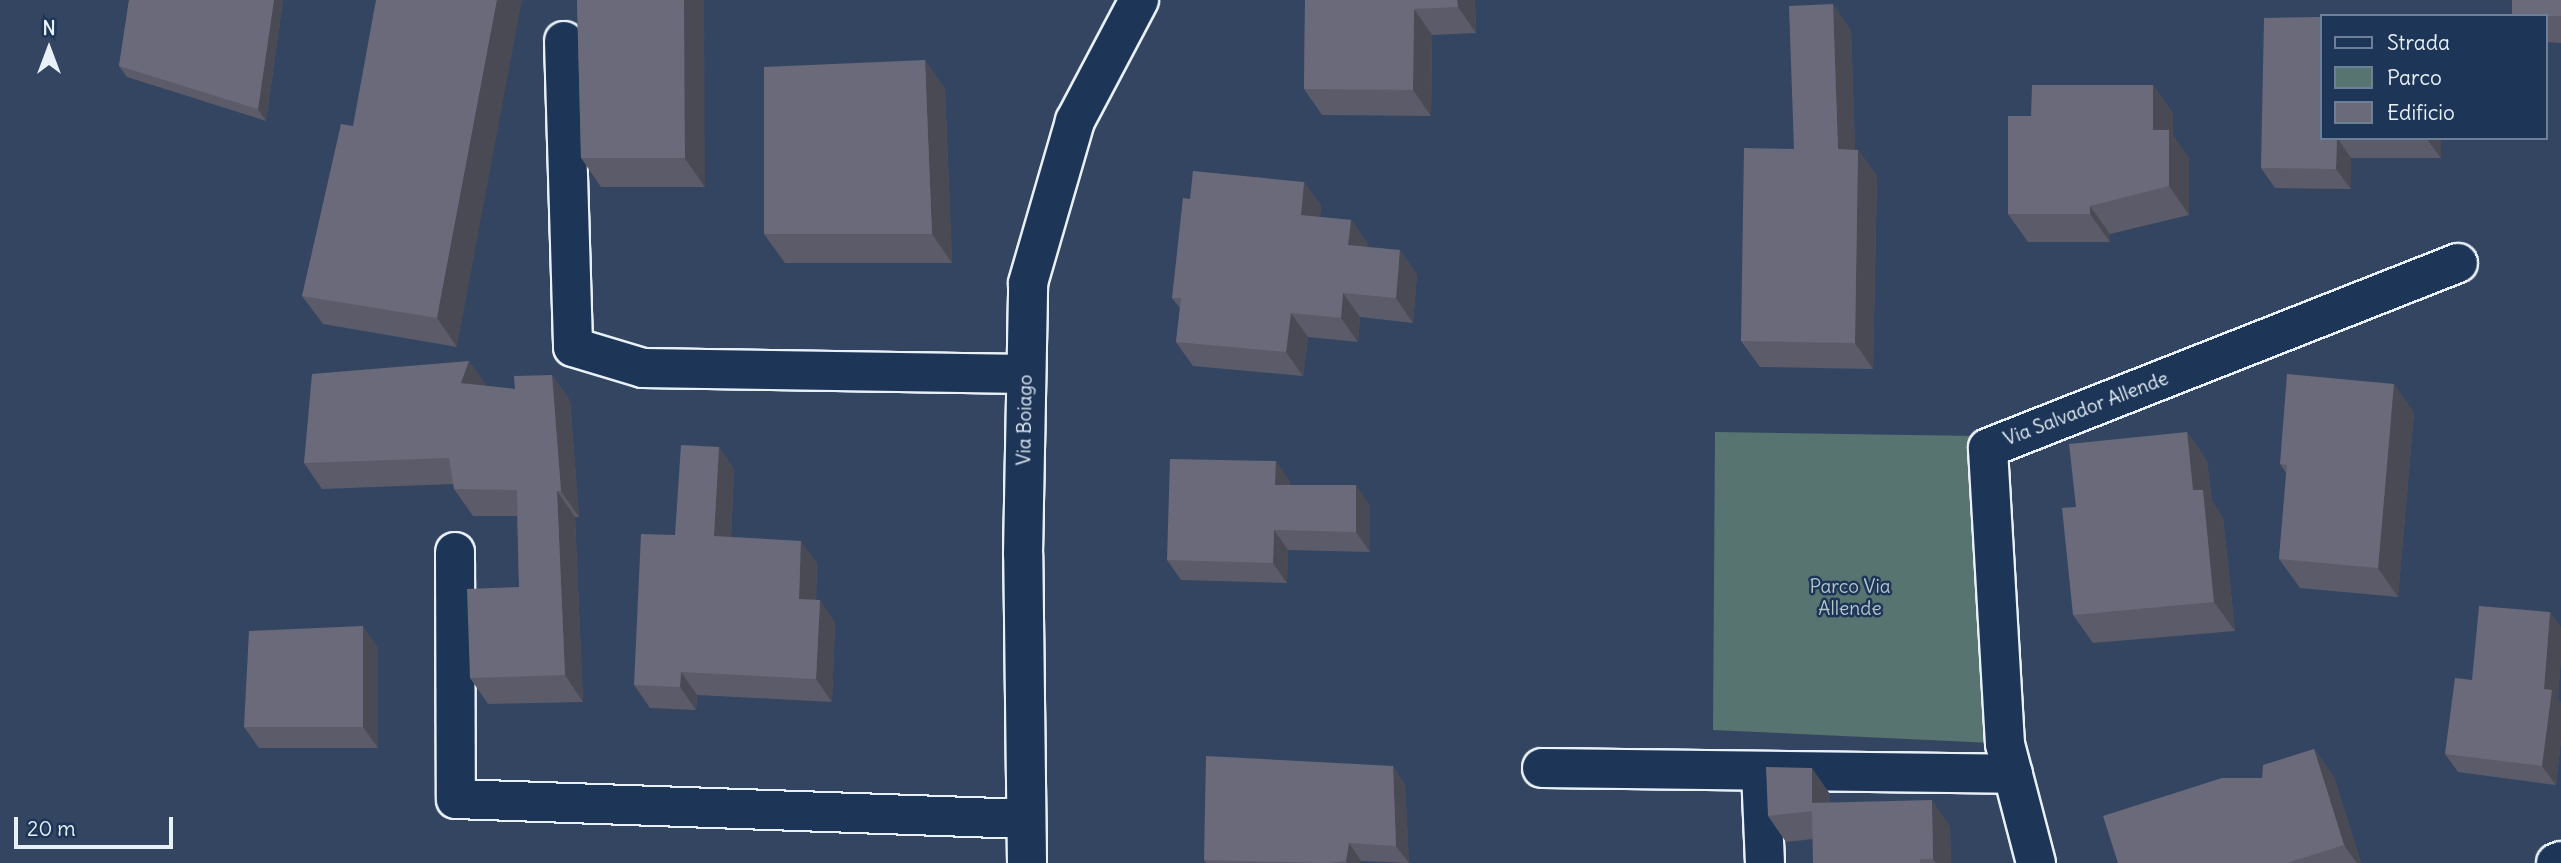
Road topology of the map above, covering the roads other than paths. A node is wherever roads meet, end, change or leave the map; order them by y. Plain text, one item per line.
1 (1139, 0) edge
2 (564, 41) dead end
3 (2458, 262) dead end
4 (1026, 374) junction
5 (455, 552) dead end
6 (1542, 768) dead end
7 (1761, 772) junction
8 (2013, 774) junction
9 (1026, 819) junction
10 (2561, 861) edge
11 (1027, 863) edge
12 (1765, 863) edge
13 (2036, 863) edge
14 (2556, 863) edge

1 - 4 street, Via Boiago
2 - 4 street
3 - 8 street, Via Salvador Allende
4 - 9 street, Via Boiago
5 - 9 street
6 - 7 street
7 - 8 street
7 - 12 street
8 - 13 street, Via Salvador Allende
9 - 11 street, Via Boiago
10 - 14 street

